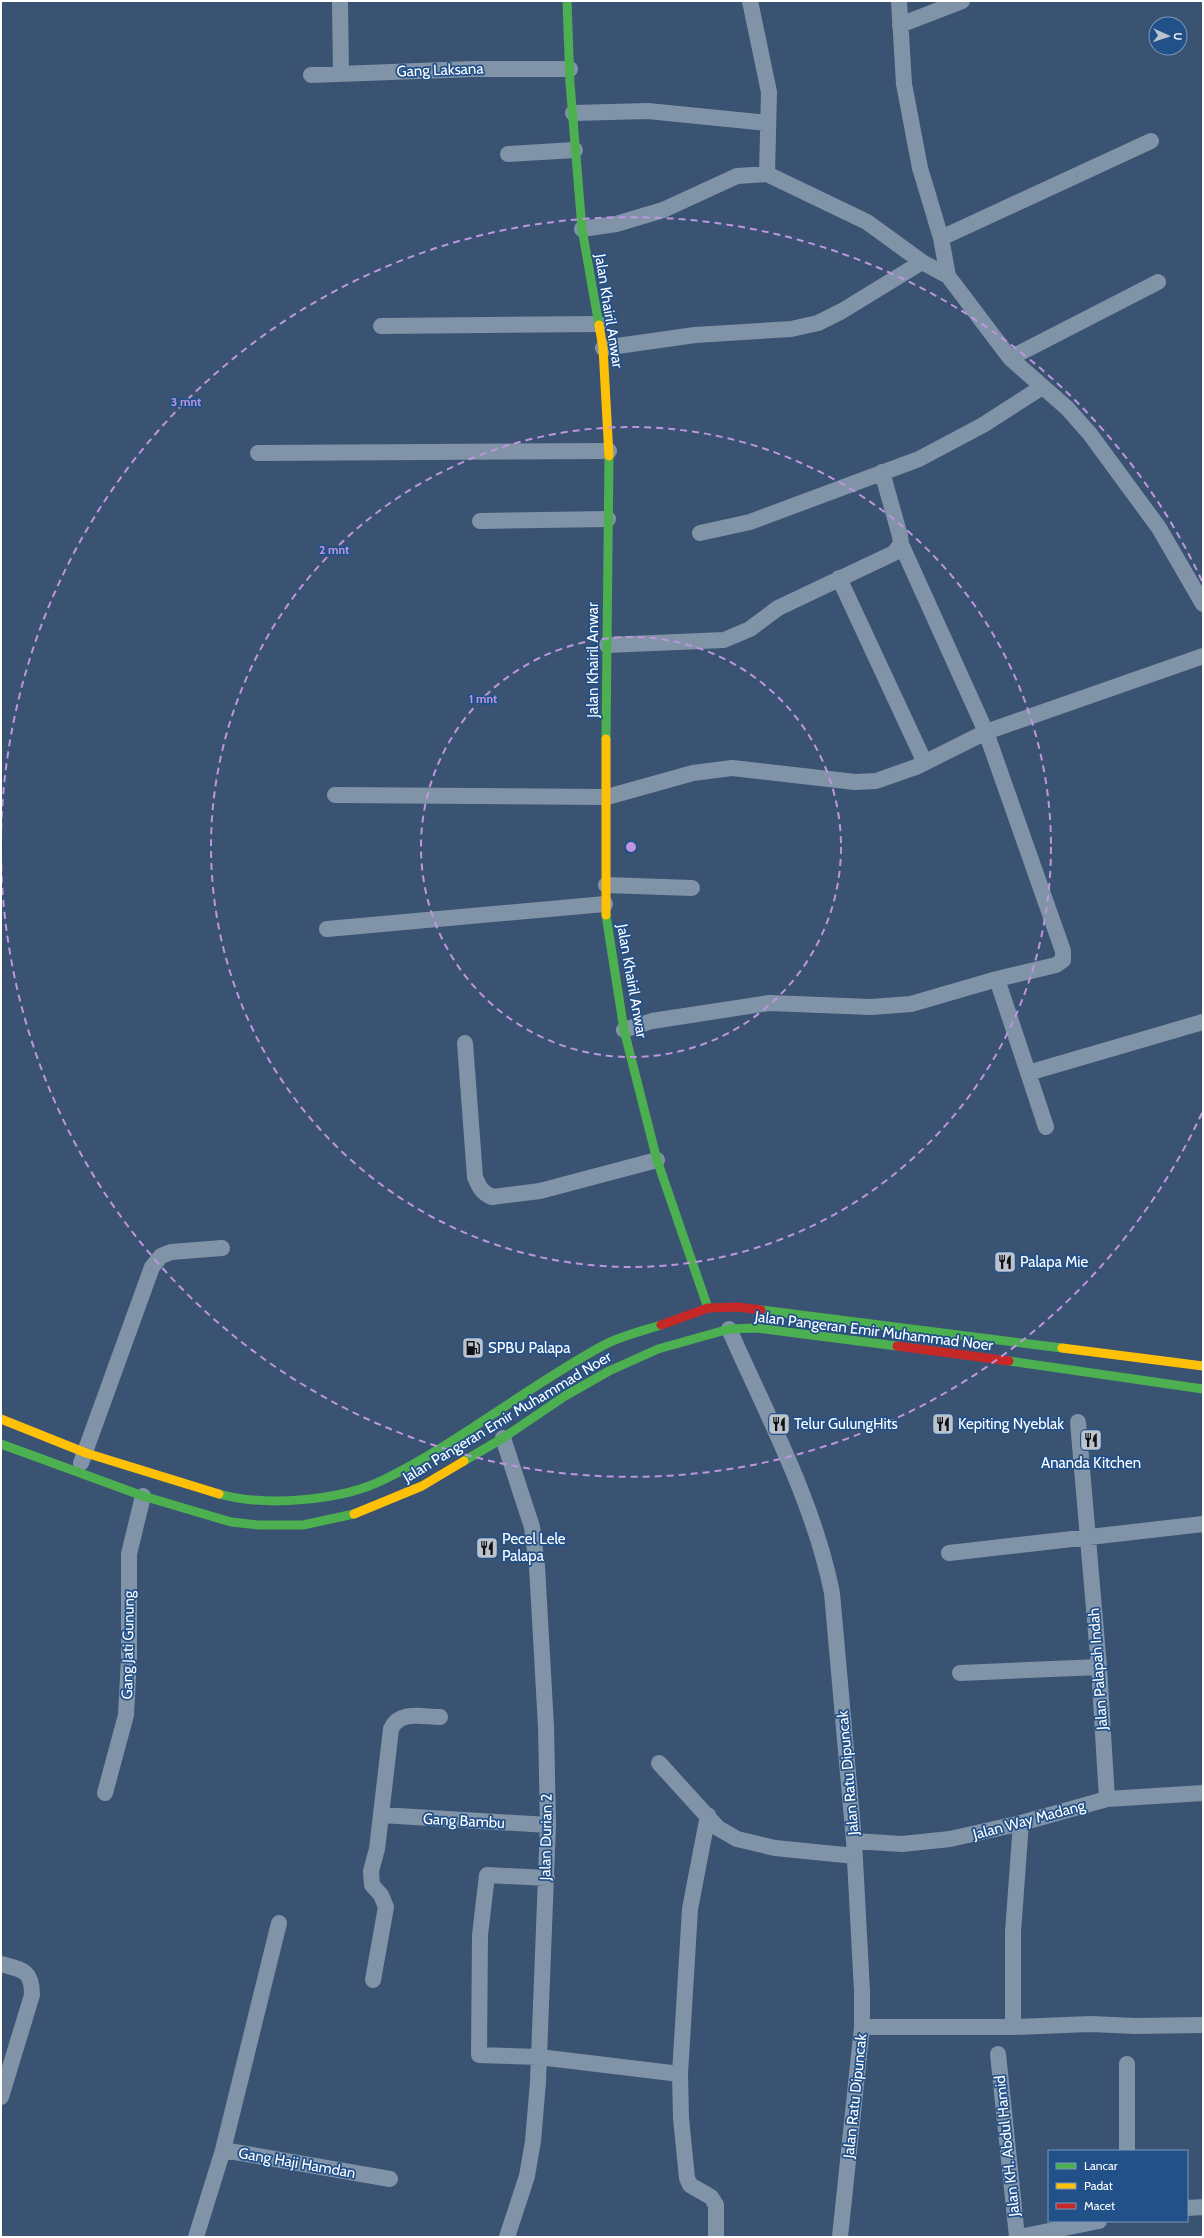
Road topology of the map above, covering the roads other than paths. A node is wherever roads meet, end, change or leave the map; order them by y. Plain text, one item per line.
1 (340, 1) edge
2 (567, 1) edge
3 (750, 1) edge
4 (899, 1) edge
5 (962, 1) edge
6 (900, 25) junction
7 (570, 69) junction
8 (342, 73) junction
9 (311, 75) dead end
10 (573, 113) junction
11 (768, 123) junction
12 (1151, 141) dead end
13 (576, 150) junction
14 (508, 154) dead end
15 (767, 174) junction
16 (582, 229) junction
17 (941, 238) junction
18 (922, 262) junction
19 (948, 276) junction
20 (1158, 282) dead end
21 (599, 324) junction
22 (381, 326) dead end
23 (604, 348) junction
24 (1010, 358) junction
25 (1042, 387) junction
26 (608, 451) junction
27 (258, 453) dead end
28 (882, 472) junction
29 (608, 519) junction
30 (480, 521) dead end
31 (700, 533) dead end
32 (901, 544) junction
33 (839, 578) junction
34 (1203, 604) edge
35 (607, 645) junction
36 (1203, 656) edge
37 (986, 732) junction
38 (925, 763) junction
39 (335, 795) dead end
40 (607, 797) junction
41 (606, 885) junction
42 (692, 888) dead end
43 (605, 904) junction
44 (327, 929) dead end
45 (997, 979) junction
46 (1203, 1022) edge
47 (624, 1030) junction
48 (465, 1042) dead end
49 (1028, 1074) junction
50 (1046, 1127) dead end
51 (656, 1160) junction
52 (222, 1248) dead end
53 (708, 1308) junction
54 (817, 1317) junction
55 (729, 1329) junction
56 (815, 1334) junction
57 (627, 1335) junction
58 (1024, 1344) junction
59 (635, 1359) junction
60 (1021, 1364) junction
61 (1203, 1366) edge
62 (1203, 1390) edge
63 (1, 1419) edge
64 (1078, 1422) dead end
65 (503, 1438) junction
66 (4, 1447) edge
67 (86, 1452) junction
68 (444, 1459) junction
69 (77, 1472) junction
70 (143, 1496) junction
71 (246, 1499) junction
72 (1203, 1524) edge
73 (244, 1525) junction
74 (1087, 1538) junction
75 (949, 1553) dead end
76 (1099, 1667) junction
77 (960, 1673) dead end
78 (440, 1717) dead end
79 (659, 1763) dead end
80 (105, 1793) dead end
81 (1203, 1793) edge
82 (1107, 1799) junction
83 (381, 1815) junction
84 (708, 1815) junction
85 (1021, 1823) junction
86 (548, 1825) junction
87 (855, 1849) junction
88 (547, 1878) junction
89 (279, 1923) dead end
90 (1, 1964) edge
91 (373, 1980) dead end
92 (1203, 2025) edge
93 (862, 2027) junction
94 (1013, 2027) junction
95 (998, 2054) dead end
96 (539, 2057) junction
97 (1127, 2064) dead end
98 (680, 2074) junction
99 (1, 2097) edge
100 (223, 2150) junction
101 (1127, 2150) edge
102 (390, 2179) dead end
103 (1203, 2207) edge
104 (1188, 2208) edge
105 (1094, 2222) edge
106 (196, 2237) edge
107 (507, 2237) edge
108 (716, 2237) edge
109 (840, 2237) edge
110 (1018, 2237) edge

1 - 8 street
2 - 7 main road, Jalan Khairil Anwar
3 - 11 street
4 - 6 street
5 - 6 street
6 - 17 street
7 - 8 street, Gang Laksana
7 - 10 main road, Jalan Khairil Anwar
8 - 9 street, Gang Laksana
10 - 11 street
10 - 13 main road, Jalan Khairil Anwar
11 - 15 street
12 - 17 street
13 - 14 street
13 - 16 main road, Jalan Khairil Anwar
15 - 16 street
15 - 18 street
16 - 21 main road, Jalan Khairil Anwar
17 - 19 street
18 - 19 street
18 - 23 street
19 - 24 street
20 - 24 street
21 - 22 street
21 - 23 main road, Jalan Khairil Anwar
23 - 26 main road, Jalan Khairil Anwar
24 - 25 street
25 - 28 street
25 - 34 street
26 - 27 street
26 - 29 main road, Jalan Khairil Anwar
28 - 31 street
28 - 32 street
29 - 30 street
29 - 35 main road, Jalan Khairil Anwar
32 - 33 street
32 - 37 street
33 - 35 street
33 - 38 street
35 - 40 main road, Jalan Khairil Anwar
36 - 37 street
37 - 38 street
37 - 45 street
38 - 40 street
39 - 40 street
40 - 41 main road, Jalan Khairil Anwar
41 - 42 street
41 - 43 main road, Jalan Khairil Anwar
43 - 44 street
43 - 47 main road, Jalan Khairil Anwar
45 - 47 street
45 - 49 street
46 - 49 street
47 - 51 main road, Jalan Khairil Anwar
48 - 51 street
49 - 50 street
51 - 53 main road, Jalan Khairil Anwar
52 - 67 street
53 - 54 main road, Jalan Pangeran Emir Muhammad Noer
53 - 57 main road, Jalan Pangeran Emir Muhammad Noer
54 - 56 main road
54 - 58 main road, Jalan Pangeran Emir Muhammad Noer
55 - 56 main road, Jalan Pangeran Emir Muhammad Noer
55 - 59 main road, Jalan Pangeran Emir Muhammad Noer
55 - 87 street, Jalan Ratu Dipuncak
56 - 60 main road, Jalan Pangeran Emir Muhammad Noer
57 - 59 main road
57 - 68 main road, Jalan Pangeran Emir Muhammad Noer
58 - 60 main road
58 - 61 main road, Jalan Pangeran Emir Muhammad Noer
59 - 65 main road, Jalan Pangeran Emir Muhammad Noer
60 - 62 main road, Jalan Pangeran Emir Muhammad Noer
63 - 67 main road, Jalan Pangeran Emir Muhammad Noer
64 - 74 street, Jalan Palapah Indah
65 - 68 main road, Jalan Pangeran Emir Muhammad Noer
65 - 86 street, Jalan Durian 2
66 - 69 main road, Jalan Pangeran Emir Muhammad Noer
67 - 69 street
67 - 71 main road, Jalan Pangeran Emir Muhammad Noer
68 - 71 main road, Jalan Pangeran Emir Muhammad Noer
68 - 73 main road, Jalan Pangeran Emir Muhammad Noer
69 - 70 main road, Jalan Pangeran Emir Muhammad Noer
70 - 73 main road, Jalan Pangeran Emir Muhammad Noer
70 - 80 street, Gang Jati Gunung
71 - 73 main road
72 - 74 street
74 - 75 street
74 - 76 street, Jalan Palapah Indah
76 - 77 street
76 - 82 street, Jalan Palapah Indah
78 - 83 street
79 - 84 street, Jalan Way Madang
81 - 82 street, Jalan Way Madang
82 - 85 street, Jalan Way Madang
83 - 86 street, Gang Bambu
83 - 91 street
84 - 87 street, Jalan Way Madang
84 - 98 street
85 - 87 street, Jalan Way Madang
85 - 94 street
86 - 88 street, Jalan Durian 2
87 - 93 street, Jalan Ratu Dipuncak
88 - 96 street, Jalan Durian 2
88 - 96 street
89 - 100 street
90 - 99 street
92 - 94 street
93 - 94 street
93 - 109 street, Jalan Ratu Dipuncak
95 - 110 street, Jalan KH. Abdul Hamid
96 - 98 street
96 - 107 street, Jalan Durian 2
97 - 101 street
98 - 108 street
100 - 102 street, Gang Haji Hamdan
100 - 106 street, Gang Haji Hamdan
103 - 104 street
105 - 110 street

